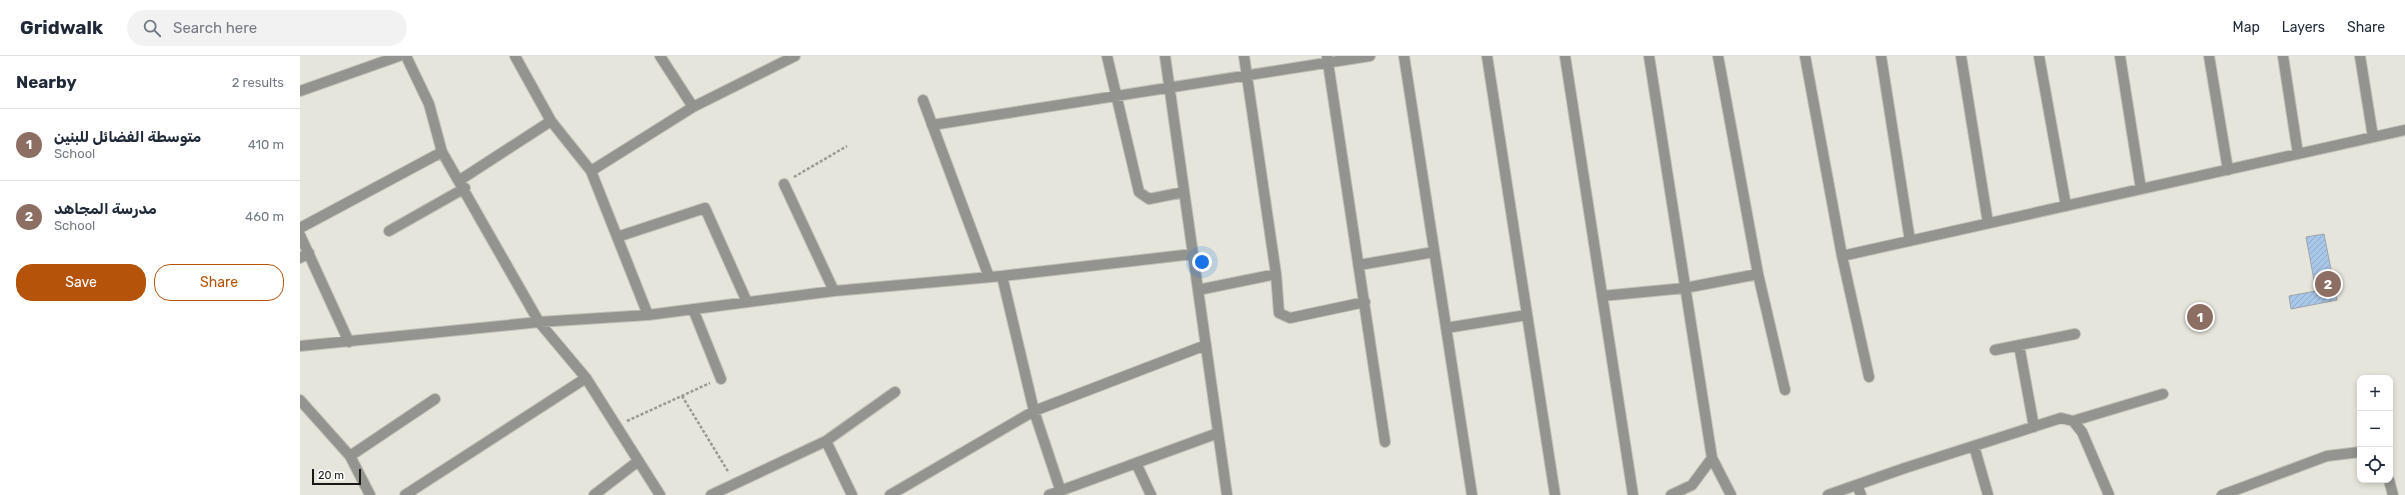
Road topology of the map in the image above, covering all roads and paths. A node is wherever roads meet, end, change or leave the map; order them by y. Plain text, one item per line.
1 (399, 56) edge
2 (406, 56) edge
3 (514, 56) edge
4 (661, 56) edge
5 (795, 56) edge
6 (1107, 56) edge
7 (1165, 56) edge
8 (1244, 56) edge
9 (1370, 56) edge
10 (1404, 56) edge
11 (1487, 56) edge
12 (1565, 56) edge
13 (1649, 56) edge
14 (1718, 56) edge
15 (1805, 56) edge
16 (1881, 56) edge
17 (1961, 56) edge
18 (2039, 56) edge
19 (2120, 56) edge
20 (2209, 56) edge
21 (2283, 56) edge
22 (2360, 56) edge
23 (1328, 59) edge
24 (1247, 75) junction
25 (1170, 88) junction
26 (300, 91) edge
27 (1115, 96) junction
28 (922, 100) dead end
29 (693, 107) junction
30 (551, 121) junction
31 (932, 126) junction
32 (2405, 130) edge
33 (2373, 137) junction
34 (847, 146) dead end
35 (442, 152) junction
36 (2298, 154) junction
37 (2228, 170) junction
38 (591, 171) junction
39 (462, 184) junction
40 (784, 184) joint
41 (2141, 189) junction
42 (1184, 192) junction
43 (2066, 206) junction
44 (1988, 223) junction
45 (300, 228) edge
46 (389, 231) dead end
47 (300, 235) edge
48 (617, 237) junction
49 (1910, 240) junction
50 (1434, 252) junction
51 (1193, 254) junction
52 (304, 256) edge
53 (1842, 256) junction
54 (1359, 264) junction
55 (1276, 274) junction
56 (1758, 274) junction
57 (1002, 276) junction
58 (989, 277) junction
59 (1685, 288) junction
60 (1198, 290) junction
61 (834, 291) junction
62 (1602, 296) junction
63 (747, 302) junction
64 (1365, 302) junction
65 (693, 308) junction
66 (648, 315) junction
67 (1527, 315) junction
68 (539, 322) junction
69 (1446, 328) junction
70 (2075, 334) dead end
71 (349, 342) junction
72 (1206, 344) junction
73 (300, 346) edge
74 (2019, 346) junction
75 (1995, 350) dead end
76 (1869, 377) dead end
77 (586, 378) junction
78 (720, 379) joint
79 (1785, 390) dead end
80 (895, 392) dead end
81 (2163, 394) dead end
82 (682, 396) junction
83 (435, 399) dead end
84 (300, 400) edge
85 (1034, 411) junction
86 (2073, 421) junction
87 (615, 426) junction
88 (2034, 427) junction
89 (1218, 433) junction
90 (826, 441) junction
91 (1385, 442) dead end
92 (1974, 446) junction
93 (2357, 452) edge
94 (350, 456) junction
95 (1712, 458) junction
96 (637, 462) junction
97 (1136, 463) junction
98 (2390, 483) edge
99 (735, 484) junction
100 (1857, 485) junction
101 (1060, 489) junction
102 (370, 495) edge
103 (405, 495) edge
104 (594, 495) edge
105 (660, 495) edge
106 (711, 495) edge
107 (852, 495) edge
108 (890, 495) edge
109 (1049, 495) edge
110 (1151, 495) edge
111 (1227, 495) edge
112 (1472, 495) edge
113 (1555, 495) edge
114 (1633, 495) edge
115 (1671, 495) edge
116 (1731, 495) edge
117 (1828, 495) edge
118 (1861, 495) edge
119 (1988, 495) edge
120 (2109, 495) edge
121 (2222, 495) edge
122 (2393, 495) edge

1 - 26 street
2 - 35 street
3 - 30 street
4 - 29 street
5 - 29 street
6 - 27 street
7 - 25 street
8 - 24 street
9 - 23 street
10 - 50 street
11 - 67 street
12 - 62 street
13 - 59 street
14 - 56 street
15 - 53 street
16 - 49 street
17 - 44 street
18 - 43 street
19 - 41 street
20 - 37 street
21 - 36 street
22 - 33 street
23 - 24 street
23 - 54 street
24 - 25 street
24 - 55 street
25 - 27 street
25 - 42 street
27 - 31 street
27 - 42 street
28 - 31 street
29 - 38 street
30 - 38 street
30 - 39 street
31 - 58 street
32 - 33 street
33 - 36 street
34 - 40 path
35 - 39 street
35 - 45 street
36 - 37 street
37 - 41 street
38 - 48 street
39 - 46 street
39 - 68 street
40 - 61 street
41 - 43 street
42 - 51 street
43 - 44 street
44 - 49 street
47 - 52 street
48 - 63 street
48 - 66 street
49 - 53 street
50 - 54 street
50 - 69 street
51 - 57 street
51 - 60 street
52 - 71 street
53 - 76 street
54 - 64 street
55 - 60 street
55 - 64 street
56 - 59 street
56 - 79 street
57 - 58 street
57 - 85 street
58 - 61 street
59 - 62 street
59 - 95 street
60 - 72 street
61 - 63 street
62 - 114 street
63 - 65 street
64 - 91 street
65 - 66 street
65 - 78 street
66 - 68 street
67 - 69 street
67 - 113 street
68 - 71 street
68 - 77 street
69 - 112 street
70 - 74 street
71 - 73 street
72 - 85 street
72 - 89 street
74 - 75 street
74 - 88 street
77 - 87 street
77 - 103 street
78 - 82 path
80 - 90 street
81 - 86 street
82 - 87 path
82 - 99 path
83 - 94 street
84 - 94 street
85 - 101 street
85 - 108 street
86 - 88 street
86 - 120 street
87 - 96 street
88 - 92 street
89 - 97 street
89 - 111 street
90 - 99 street
90 - 107 street
92 - 100 street
92 - 119 street
93 - 121 street
94 - 102 street
95 - 115 street
95 - 116 street
96 - 104 street
96 - 105 street
97 - 101 street
97 - 110 street
98 - 122 street
99 - 106 street
100 - 117 street
100 - 118 street
101 - 109 street

